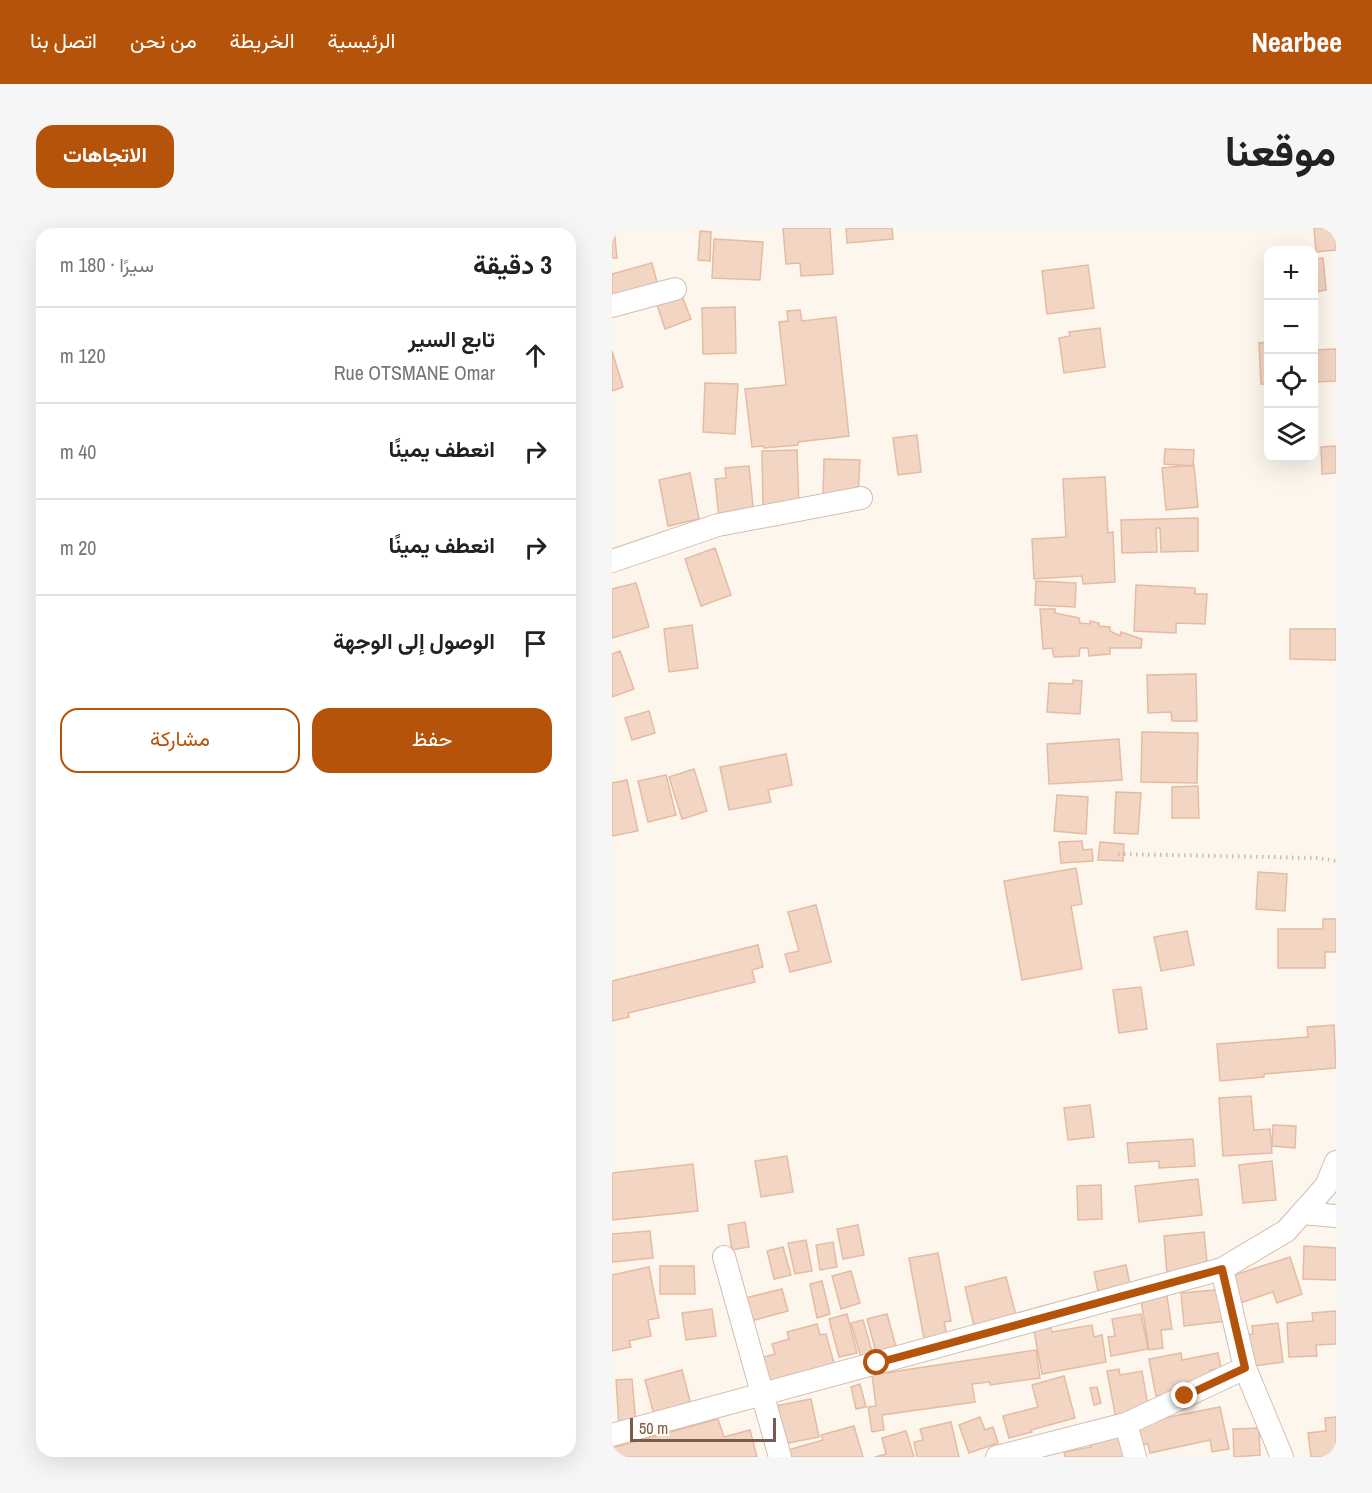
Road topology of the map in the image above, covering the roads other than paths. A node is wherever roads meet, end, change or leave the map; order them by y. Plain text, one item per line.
1 (675, 289) dead end
2 (612, 306) edge
3 (861, 498) dead end
4 (612, 561) edge
5 (1336, 1162) edge
6 (1302, 1213) junction
7 (1336, 1216) edge
8 (724, 1257) dead end
9 (1222, 1269) junction
10 (1245, 1368) junction
11 (762, 1395) junction
12 (1126, 1424) junction
13 (612, 1435) edge
14 (780, 1457) edge
15 (997, 1457) edge
16 (1135, 1457) edge
17 (1282, 1457) edge

1 - 2 street
3 - 4 street
5 - 6 street
6 - 7 street
6 - 9 street
8 - 11 street
9 - 10 street
9 - 11 street
10 - 12 street
10 - 17 street
11 - 13 street
11 - 14 street
12 - 15 street
12 - 16 street

